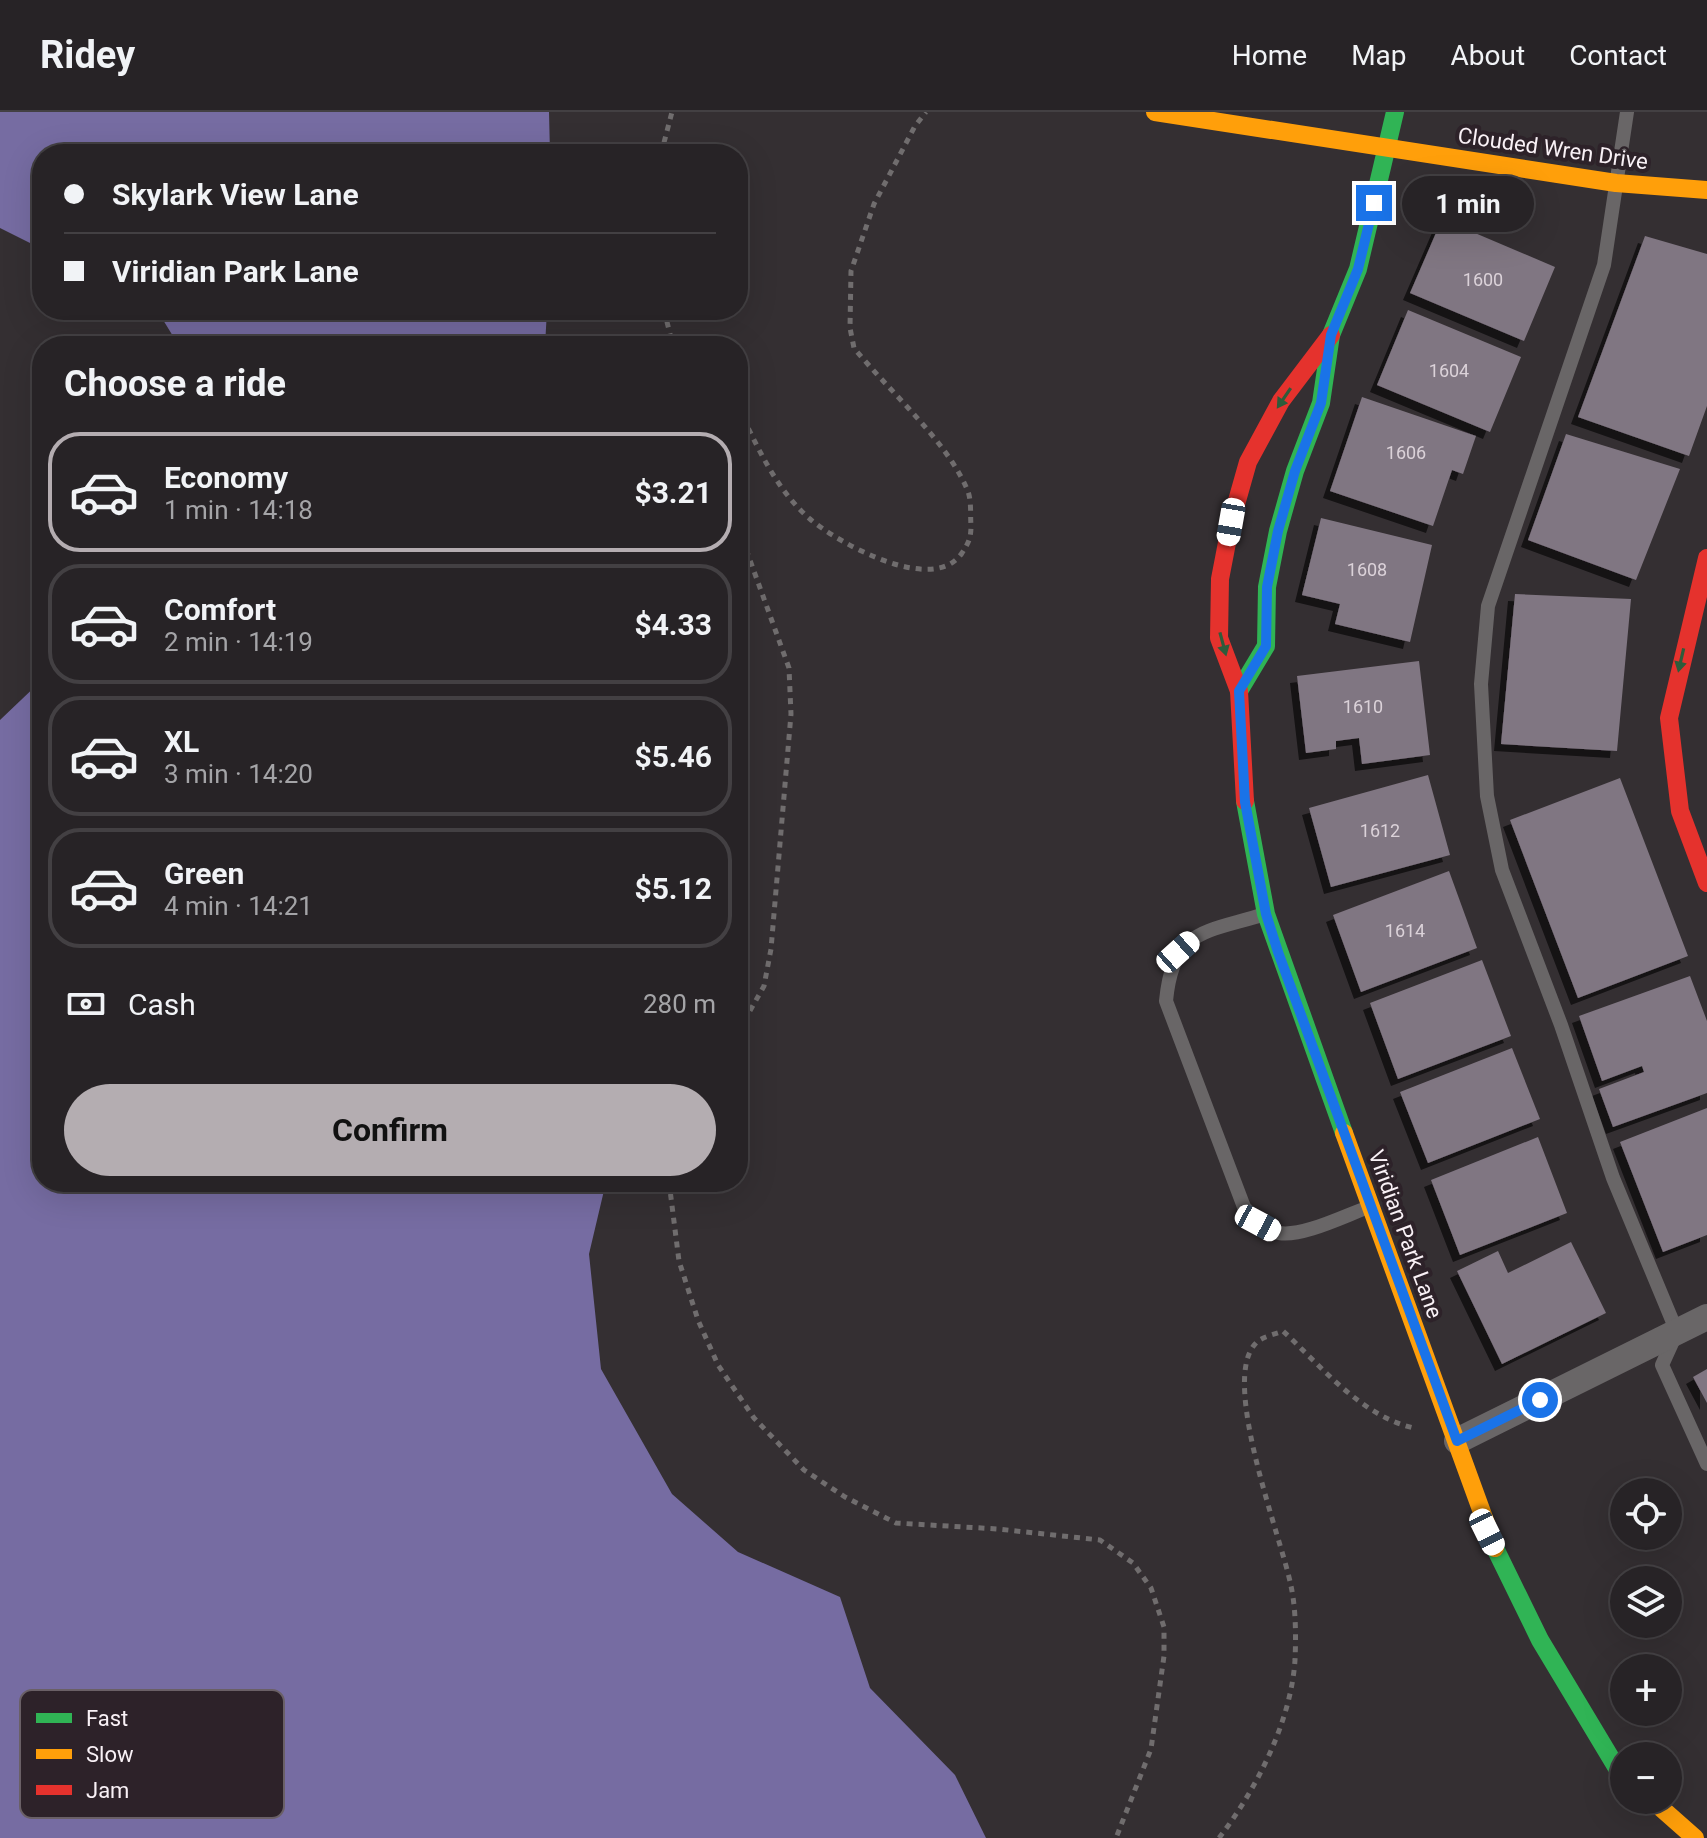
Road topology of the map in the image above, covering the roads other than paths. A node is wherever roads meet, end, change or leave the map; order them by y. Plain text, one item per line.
1 (1395, 112) edge
2 (1627, 112) edge
3 (1164, 113) edge
4 (1387, 149) junction
5 (1616, 183) junction
6 (1707, 190) edge
7 (1331, 335) junction
8 (1707, 558) edge
9 (1700, 611) edge
10 (1239, 691) junction
11 (1707, 883) edge
12 (1266, 914) junction
13 (1370, 1206) junction
14 (1707, 1317) edge
15 (1677, 1332) junction
16 (1453, 1431) junction
17 (1707, 1464) edge
18 (1610, 1756) edge
19 (1647, 1814) edge
20 (1668, 1814) edge
21 (1654, 1825) dead end
22 (1695, 1838) edge

1 - 4 street, Viridian Park Lane
2 - 5 lane
3 - 4 street, Clouded Wren Drive
4 - 5 street, Clouded Wren Drive
4 - 7 street, Viridian Park Lane
5 - 6 street, Clouded Wren Drive
5 - 15 lane
7 - 10 street, Viridian Park Lane
7 -> 10 street, Viridian Park Lane
8 - 9 street
9 -> 11 street
10 - 12 street, Viridian Park Lane
12 - 13 street, Viridian Park Lane
12 - 13 lane
13 - 16 street, Viridian Park Lane
14 - 15 street
15 - 16 street
15 - 17 lane
16 - 18 street, Viridian Park Lane
19 - 21 street
20 - 22 street

